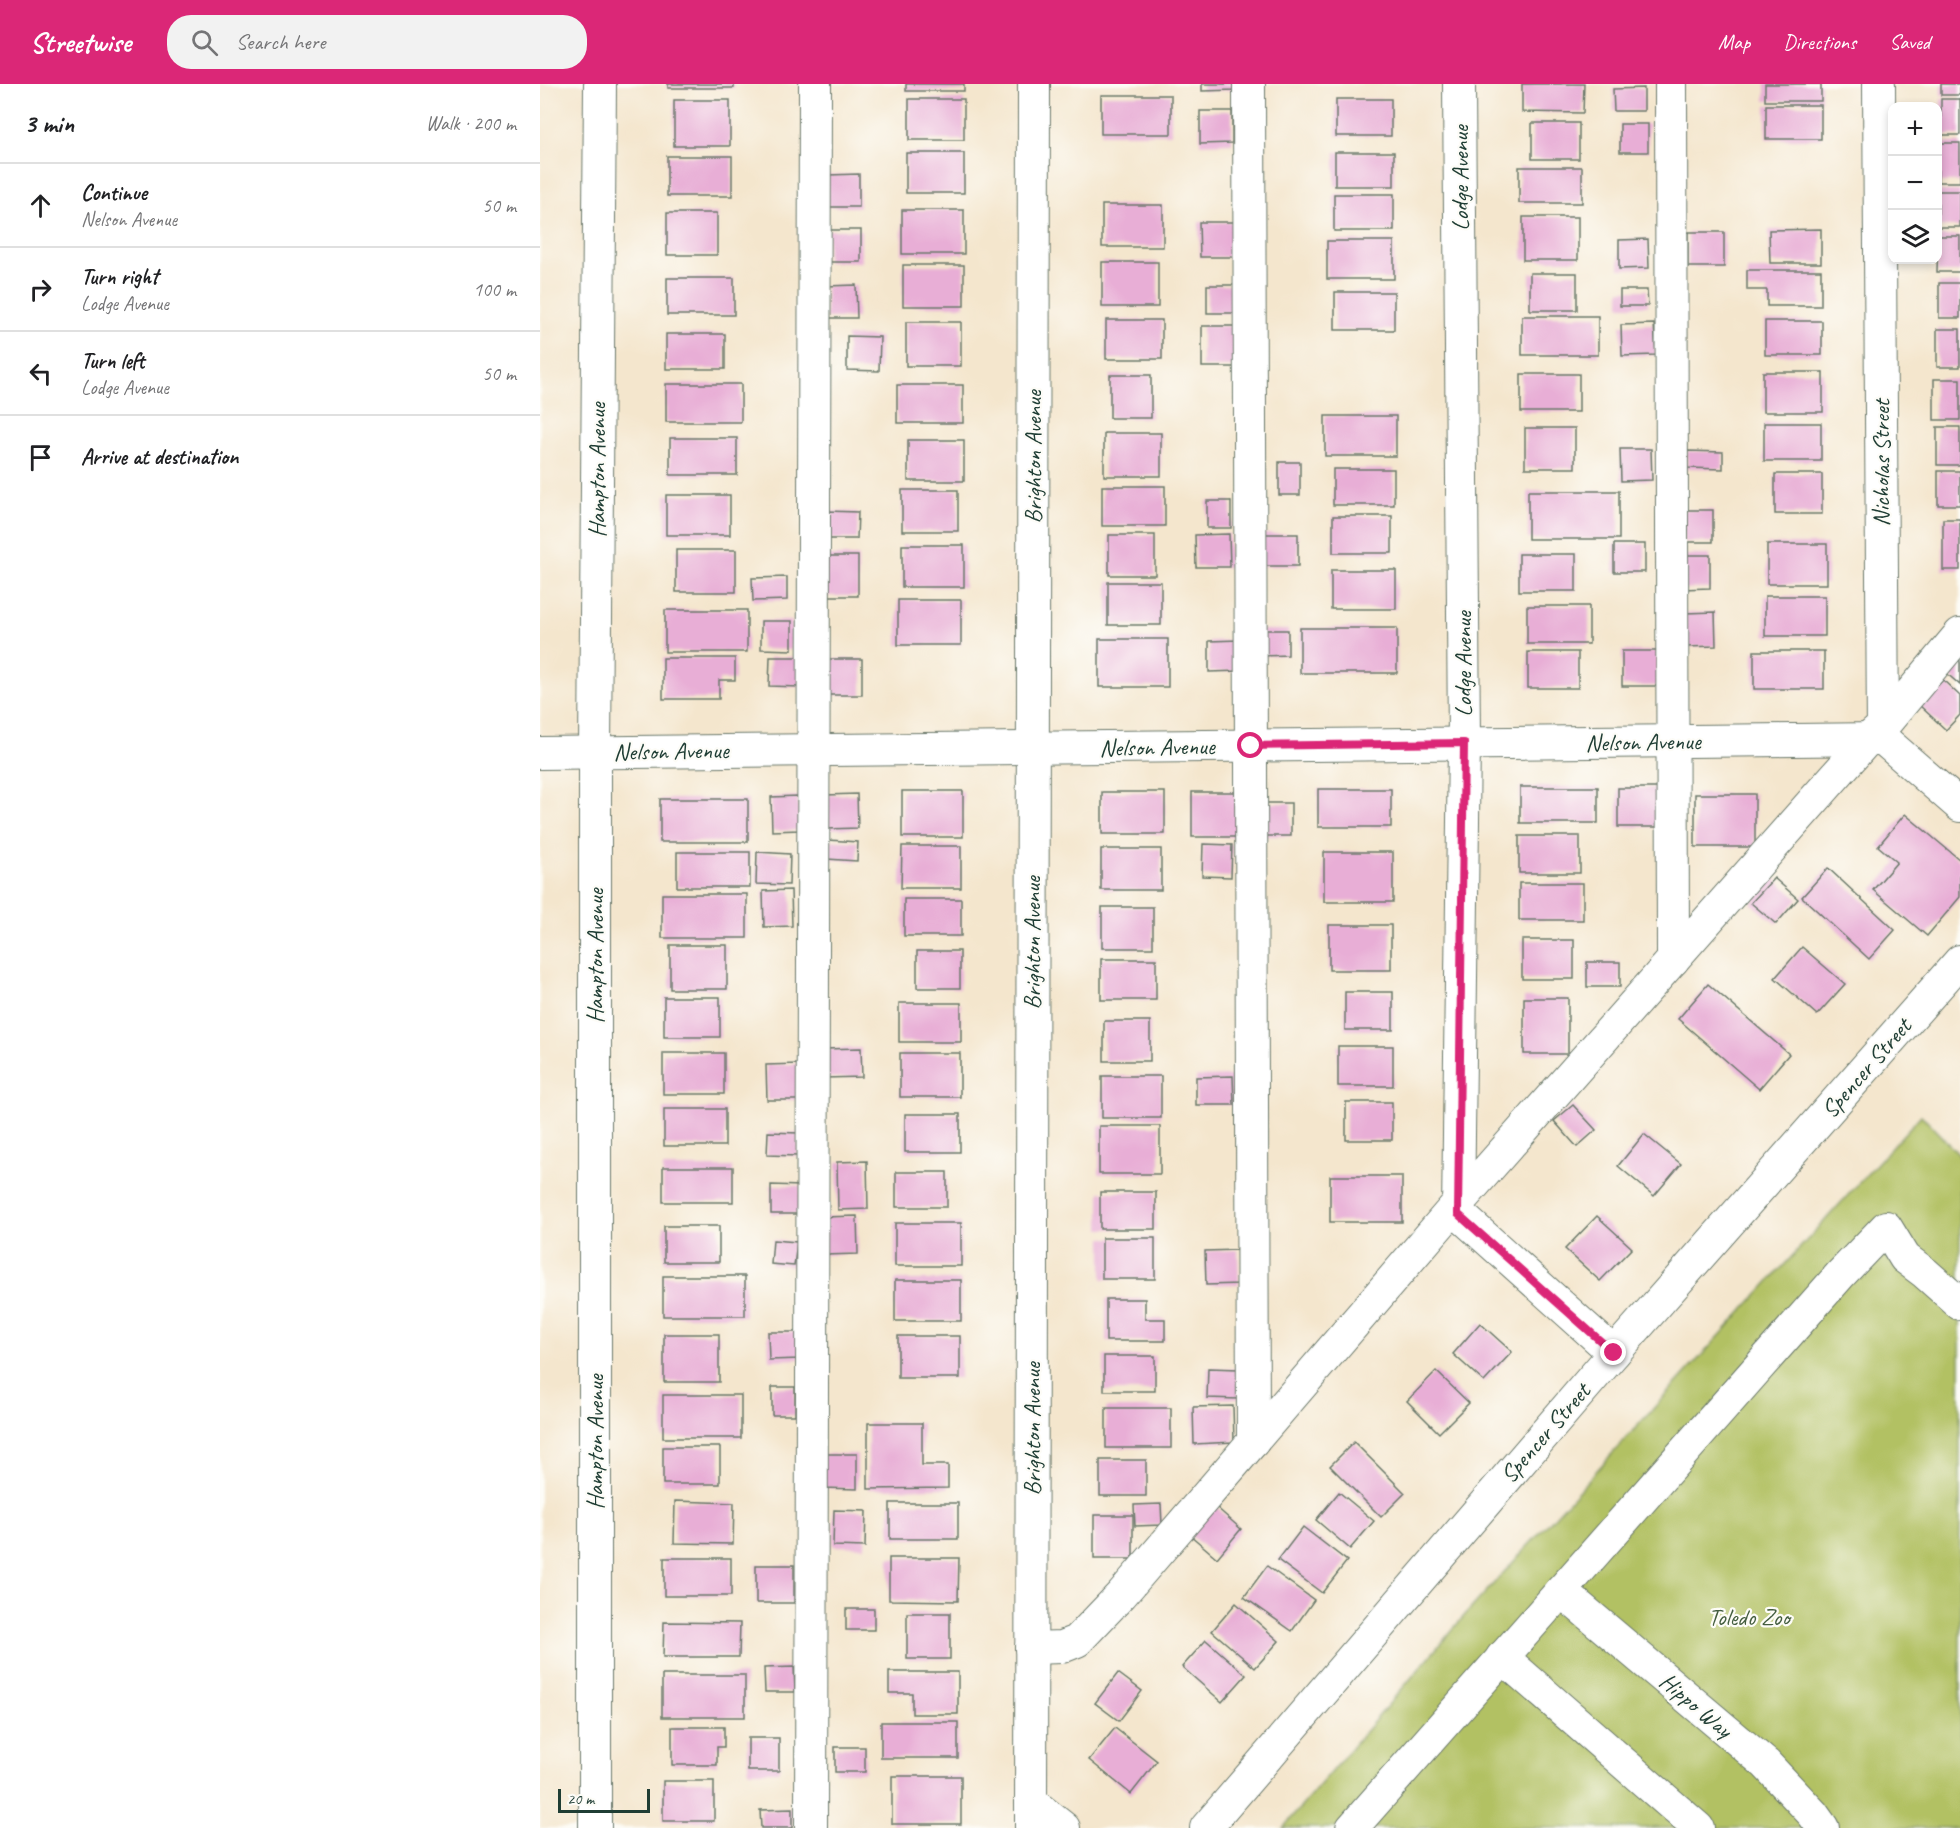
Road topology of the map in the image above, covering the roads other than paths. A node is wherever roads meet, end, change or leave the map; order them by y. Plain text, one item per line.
1 (600, 84) edge
2 (815, 84) edge
3 (1034, 84) edge
4 (1249, 84) edge
5 (1459, 84) edge
6 (1671, 84) edge
7 (1880, 84) edge
8 (1960, 634) edge
9 (1878, 735) junction
10 (1673, 741) junction
11 (1464, 743) junction
12 (1251, 746) junction
13 (1032, 748) junction
14 (813, 750) junction
15 (595, 752) junction
16 (540, 753) edge
17 (1960, 806) edge
18 (1673, 960) junction
19 (1960, 961) edge
20 (1458, 1203) junction
21 (1960, 1304) edge
22 (1614, 1353) junction
23 (1252, 1442) junction
24 (1561, 1591) junction
25 (1031, 1648) junction
26 (1502, 1658) junction
27 (1031, 1815) edge
28 (595, 1828) edge
29 (811, 1828) edge
30 (1064, 1828) edge
31 (1206, 1828) edge
32 (1352, 1828) edge
33 (1698, 1828) edge
34 (1823, 1828) edge

1 - 15 street, Hampton Avenue
2 - 14 street
3 - 13 street, Brighton Avenue
4 - 12 street
5 - 11 street, Lodge Avenue
6 - 10 street
7 - 9 street, Nicholas Street
8 - 9 street
9 - 10 street, Nelson Avenue
9 - 17 street
9 - 18 street
10 - 11 street, Nelson Avenue
10 - 18 street
11 - 12 street, Nelson Avenue
11 - 20 street, Lodge Avenue
12 - 13 street, Nelson Avenue
12 - 23 street
13 - 14 street, Nelson Avenue
13 - 25 street, Brighton Avenue
14 - 15 street, Nelson Avenue
14 - 29 street
15 - 16 street, Nelson Avenue
15 - 28 street, Hampton Avenue
18 - 20 street
19 - 22 street, Spencer Street
20 - 22 street
20 - 23 street
21 - 24 street
22 - 31 street, Spencer Street
23 - 25 street
24 - 26 street
24 - 34 street, Hippo Way
25 - 27 street, Brighton Avenue
26 - 32 street
26 - 33 street
27 - 30 street, Brighton Avenue

